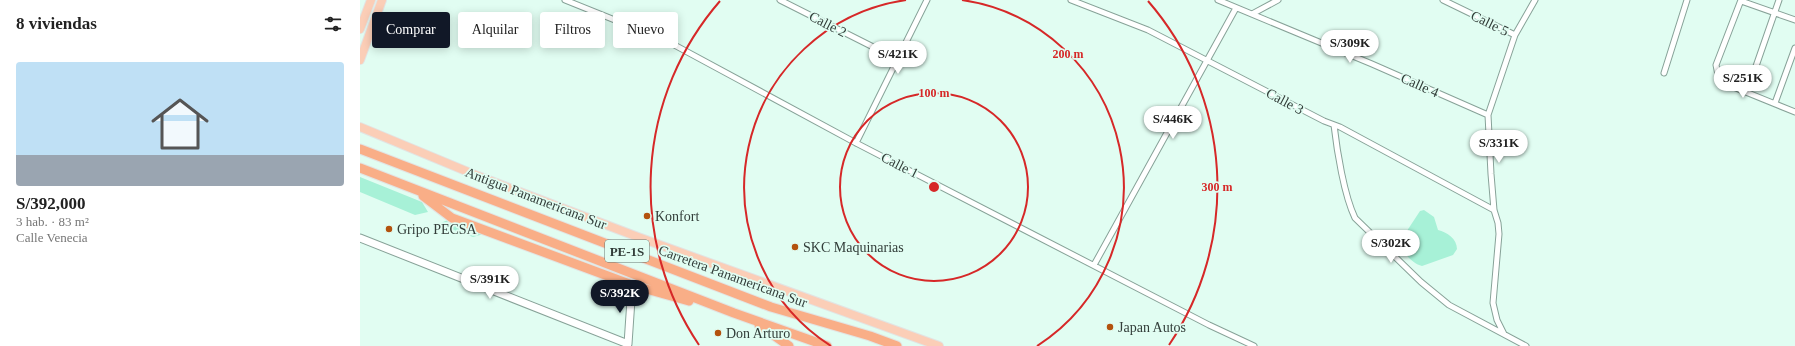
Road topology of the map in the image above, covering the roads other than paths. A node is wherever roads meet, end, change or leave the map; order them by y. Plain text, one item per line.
1 (371, 0) edge
2 (382, 0) edge
3 (565, 0) edge
4 (780, 0) edge
5 (927, 0) edge
6 (1071, 0) edge
7 (1218, 0) edge
8 (1278, 0) edge
9 (1443, 0) edge
10 (1535, 0) edge
11 (1687, 0) edge
12 (1741, 0) edge
13 (1778, 0) edge
14 (1236, 8) junction
15 (1774, 13) junction
16 (1252, 14) junction
17 (1795, 20) edge
18 (360, 28) edge
19 (1515, 35) junction
20 (1795, 48) edge
21 (897, 59) junction
22 (360, 60) edge
23 (1207, 60) junction
24 (1664, 73) dead end
25 (1747, 92) junction
26 (1775, 103) junction
27 (1795, 112) edge
28 (1488, 115) junction
29 (1334, 125) junction
30 (360, 127) edge
31 (856, 143) junction
32 (360, 149) edge
33 (360, 168) edge
34 (416, 190) junction
35 (1494, 210) junction
36 (360, 238) edge
37 (1094, 265) junction
38 (632, 285) junction
39 (734, 313) junction
40 (748, 318) junction
41 (1504, 334) junction
42 (629, 345) edge
43 (789, 346) edge
44 (827, 346) edge
45 (897, 346) edge
46 (939, 346) edge
47 (1254, 346) edge
48 (1526, 346) edge

1 - 18 main road
2 - 22 main road
3 - 31 street, Calle 1
4 - 21 street, Calle 2
5 - 21 street
6 - 23 street, Calle 3
7 - 14 street, Calle 4
8 - 16 street
9 - 19 street, Calle 5
10 - 19 street
11 - 24 street
12 - 15 street
12 - 25 street
13 - 15 street
14 - 16 street, Calle 4
14 - 23 street
15 - 17 street
15 - 25 street
16 - 28 street, Calle 4
19 - 28 street
20 - 26 street
21 - 31 street
23 - 29 street, Calle 3
23 - 37 street
25 - 26 street
26 - 27 street
28 - 35 street
29 - 35 street, Calle 3
29 - 41 street
30 - 46 main road, Antigua Panamericana Sur
31 - 37 street, Calle 1
32 - 45 highway, Carretera Panamericana Sur / PE-1S
33 - 34 highway, PE-1S
34 - 38 highway
34 - 39 highway, PE-1S
35 - 41 street
36 - 42 street
37 - 47 street, Calle 1
38 - 39 highway
38 - 42 street
39 - 40 highway, PE-1S
40 - 43 highway, PE-1S
40 - 44 highway, PE-1S
41 - 48 street

